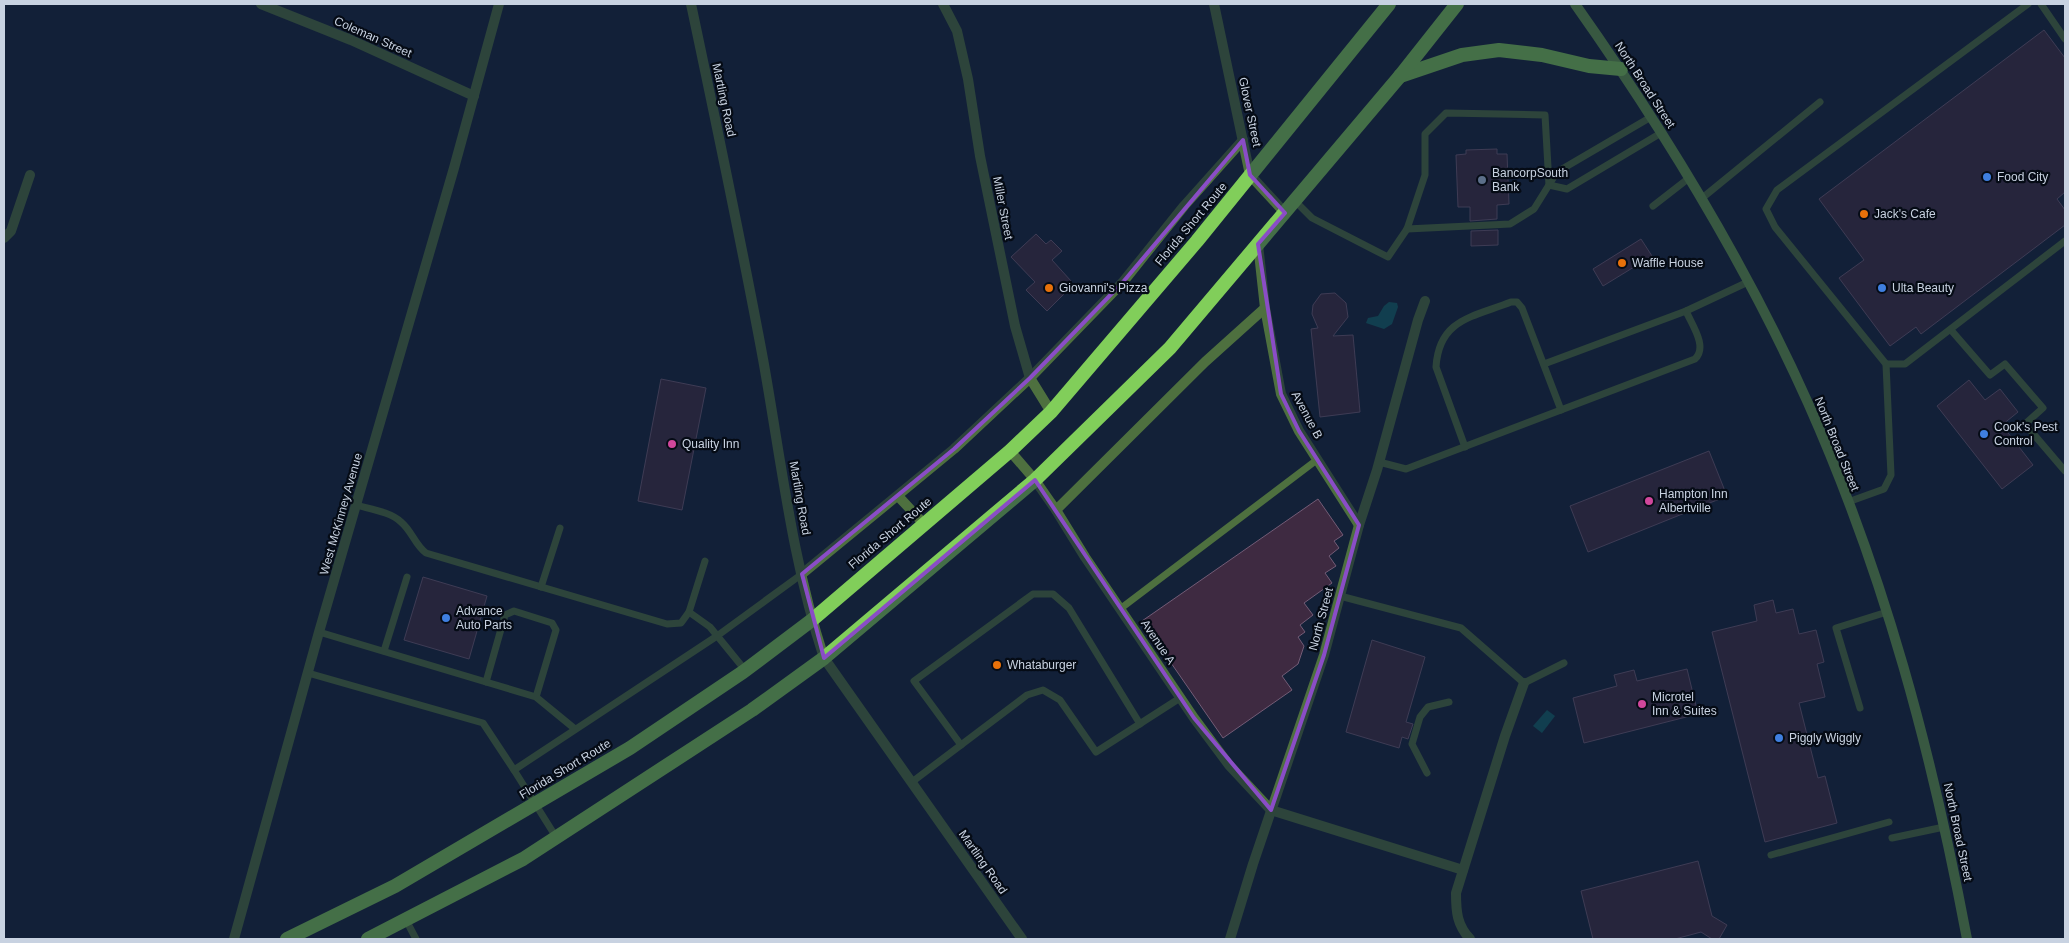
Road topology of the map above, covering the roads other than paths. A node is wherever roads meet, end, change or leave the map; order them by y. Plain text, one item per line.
1 (261, 4) edge
2 (499, 4) edge
3 (692, 4) edge
4 (947, 4) edge
5 (1214, 4) edge
6 (1389, 4) edge
7 (1457, 4) edge
8 (1575, 4) edge
9 (2028, 4) edge
10 (2041, 4) edge
11 (2065, 39) edge
12 (1621, 69) junction
13 (1400, 76) junction
14 (474, 96) junction
15 (1820, 102) dead end
16 (1651, 117) junction
17 (1661, 133) junction
18 (1243, 140) junction
19 (30, 175) dead end
20 (1250, 175) junction
21 (1689, 178) junction
22 (1549, 185) junction
23 (1701, 199) junction
24 (1294, 201) junction
25 (1653, 206) dead end
26 (1285, 213) junction
27 (1407, 229) junction
28 (4, 238) edge
29 (2065, 241) edge
30 (1258, 244) junction
31 (1748, 282) junction
32 (1425, 302) dead end
33 (1265, 308) junction
34 (1686, 311) junction
35 (1951, 330) junction
36 (1544, 364) junction
37 (1886, 364) junction
38 (1030, 378) junction
39 (1561, 410) junction
40 (1050, 412) junction
41 (1465, 447) junction
42 (1010, 451) junction
43 (1318, 459) junction
44 (1379, 462) junction
45 (2065, 471) edge
46 (1035, 480) junction
47 (898, 496) junction
48 (1848, 502) junction
49 (356, 505) junction
50 (1056, 510) junction
51 (924, 524) junction
52 (1359, 525) junction
53 (560, 528) dead end
54 (705, 561) dead end
55 (802, 574) junction
56 (407, 577) dead end
57 (541, 587) junction
58 (1340, 596) junction
59 (1120, 609) junction
60 (689, 612) junction
61 (1887, 612) junction
62 (812, 620) junction
63 (320, 632) junction
64 (717, 636) junction
65 (384, 651) junction
66 (824, 658) junction
67 (1564, 663) dead end
68 (745, 670) junction
69 (308, 673) junction
70 (486, 682) junction
71 (1524, 683) junction
72 (536, 698) junction
73 (1180, 698) junction
74 (1449, 702) dead end
75 (1860, 708) dead end
76 (1140, 724) junction
77 (575, 729) junction
78 (960, 745) junction
79 (514, 770) junction
80 (1427, 773) dead end
81 (912, 782) junction
82 (536, 804) junction
83 (1271, 810) junction
84 (1889, 822) dead end
85 (1944, 826) junction
86 (556, 837) junction
87 (1892, 838) dead end
88 (1772, 855) dead end
89 (1463, 870) junction
90 (406, 920) junction
91 (234, 939) edge
92 (287, 939) edge
93 (368, 939) edge
94 (416, 939) edge
95 (1022, 939) edge
96 (1230, 939) edge
97 (1470, 939) edge
98 (1967, 939) edge

1 - 14 street, Coleman Street
2 - 14 street, West McKinney Avenue
3 - 55 street, Martling Road
4 - 38 street, Miller Street
5 - 18 street, Glover Street
6 - 20 highway, Florida Short Route
7 - 13 highway
8 - 12 main road, North Broad Street
9 - 37 lane
10 - 11 lane
12 - 13 highway
12 - 16 main road, North Broad Street
13 - 24 highway
14 - 49 street, West McKinney Avenue
15 - 23 lane
16 - 17 main road, North Broad Street
16 - 22 lane
17 - 21 main road, North Broad Street
17 - 22 lane
18 - 20 street, Glover Street
18 - 38 street
19 - 28 street
20 - 26 street
20 - 40 highway, Florida Short Route
21 - 23 main road, North Broad Street
21 - 25 lane
22 - 27 lane
22 - 27 lane
23 - 31 main road, North Broad Street
24 - 26 highway
24 - 27 lane
26 - 30 highway
29 - 35 lane
30 - 33 street, Avenue B
30 - 46 highway
31 - 34 lane
31 - 48 main road, North Broad Street
32 - 44 street, North Street
33 - 43 street, Avenue B
33 - 50 street
34 - 36 lane
34 - 39 lane
35 - 37 lane
35 - 45 lane
36 - 39 lane
36 - 41 lane
37 - 48 lane
38 - 40 street, Miller Street
38 - 47 street
39 - 41 lane
40 - 42 highway, Florida Short Route
41 - 44 lane
42 - 46 street, Avenue A
42 - 51 highway, Florida Short Route
43 - 52 street, Avenue B
43 - 59 lane
44 - 52 street, North Street
46 - 50 street, Avenue A
46 - 66 highway
47 - 51 street
47 - 55 street
48 - 61 main road, North Broad Street
49 - 57 lane
49 - 63 street, West McKinney Avenue
50 - 59 street, Avenue A
51 - 62 highway, Florida Short Route
52 - 58 street, North Street
53 - 57 lane
54 - 60 lane
55 - 62 street, Martling Road
55 - 64 lane
56 - 65 lane
57 - 60 lane
58 - 71 lane
58 - 83 street, North Street
59 - 73 street, Avenue A
60 - 64 lane
61 - 75 lane
61 - 85 main road, North Broad Street
62 - 66 street, Martling Road
62 - 68 highway, Florida Short Route
63 - 65 lane
63 - 69 street, West McKinney Avenue
64 - 68 lane
64 - 77 lane
65 - 70 lane
66 - 81 street, Martling Road
66 - 86 highway
67 - 71 lane
68 - 82 highway, Florida Short Route
69 - 79 lane
69 - 91 street, West McKinney Avenue
70 - 72 lane
70 - 72 lane
71 - 89 street
72 - 77 lane
73 - 76 lane
73 - 83 street, Avenue A
74 - 80 lane
76 - 78 lane
76 - 78 lane
77 - 79 lane
78 - 81 lane
79 - 82 lane
81 - 95 street, Martling Road
82 - 86 lane
82 - 92 highway, Florida Short Route
83 - 89 street
83 - 96 street, North Street
84 - 88 lane
85 - 87 lane
85 - 98 main road, North Broad Street
86 - 90 highway
89 - 97 street
90 - 93 highway
90 - 94 lane

